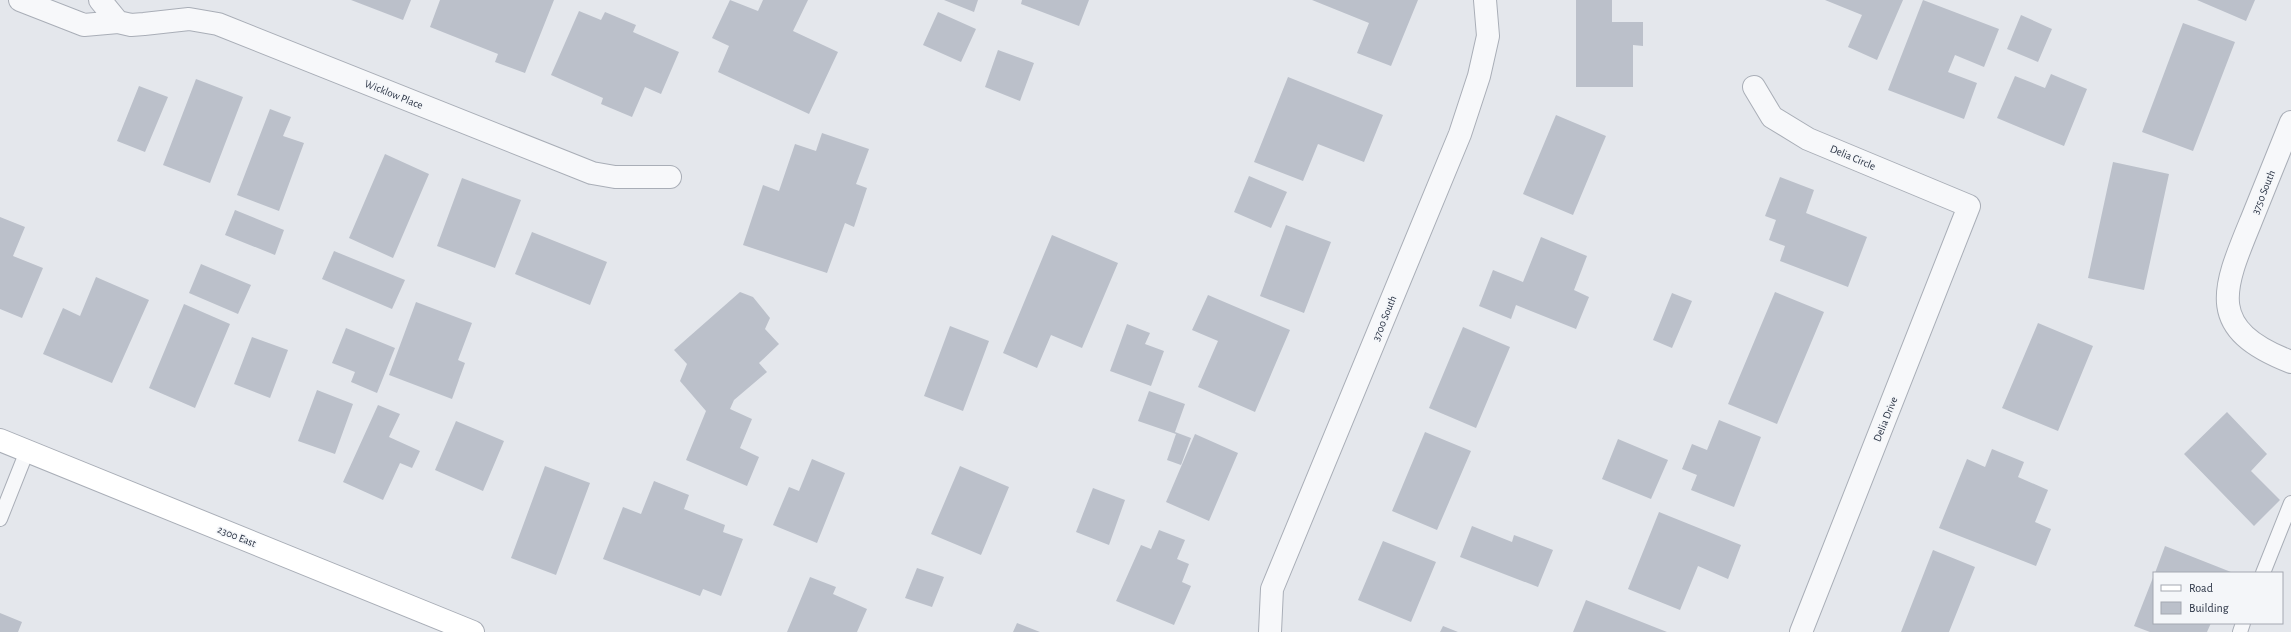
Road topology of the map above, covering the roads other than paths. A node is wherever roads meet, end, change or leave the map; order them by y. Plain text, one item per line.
1 (20, 0) edge
2 (100, 0) edge
3 (1485, 0) edge
4 (118, 22) junction
5 (1754, 87) dead end
6 (2291, 122) edge
7 (670, 177) dead end
8 (1969, 206) joint
9 (2291, 362) edge
10 (0, 440) edge
11 (27, 451) junction
12 (2291, 503) edge
13 (0, 519) edge
14 (2263, 572) edge
15 (474, 632) edge
16 (1270, 632) edge
17 (1801, 632) edge

1 - 4 street, Wicklow Place
2 - 4 street
3 - 16 street, 3700 South
4 - 7 street, Wicklow Place
5 - 8 street, Delia Circle
6 - 9 street, 3750 South
8 - 17 street, Delia Drive
10 - 11 main road, 2300 East
11 - 13 lane
11 - 15 main road, 2300 East
12 - 14 lane

